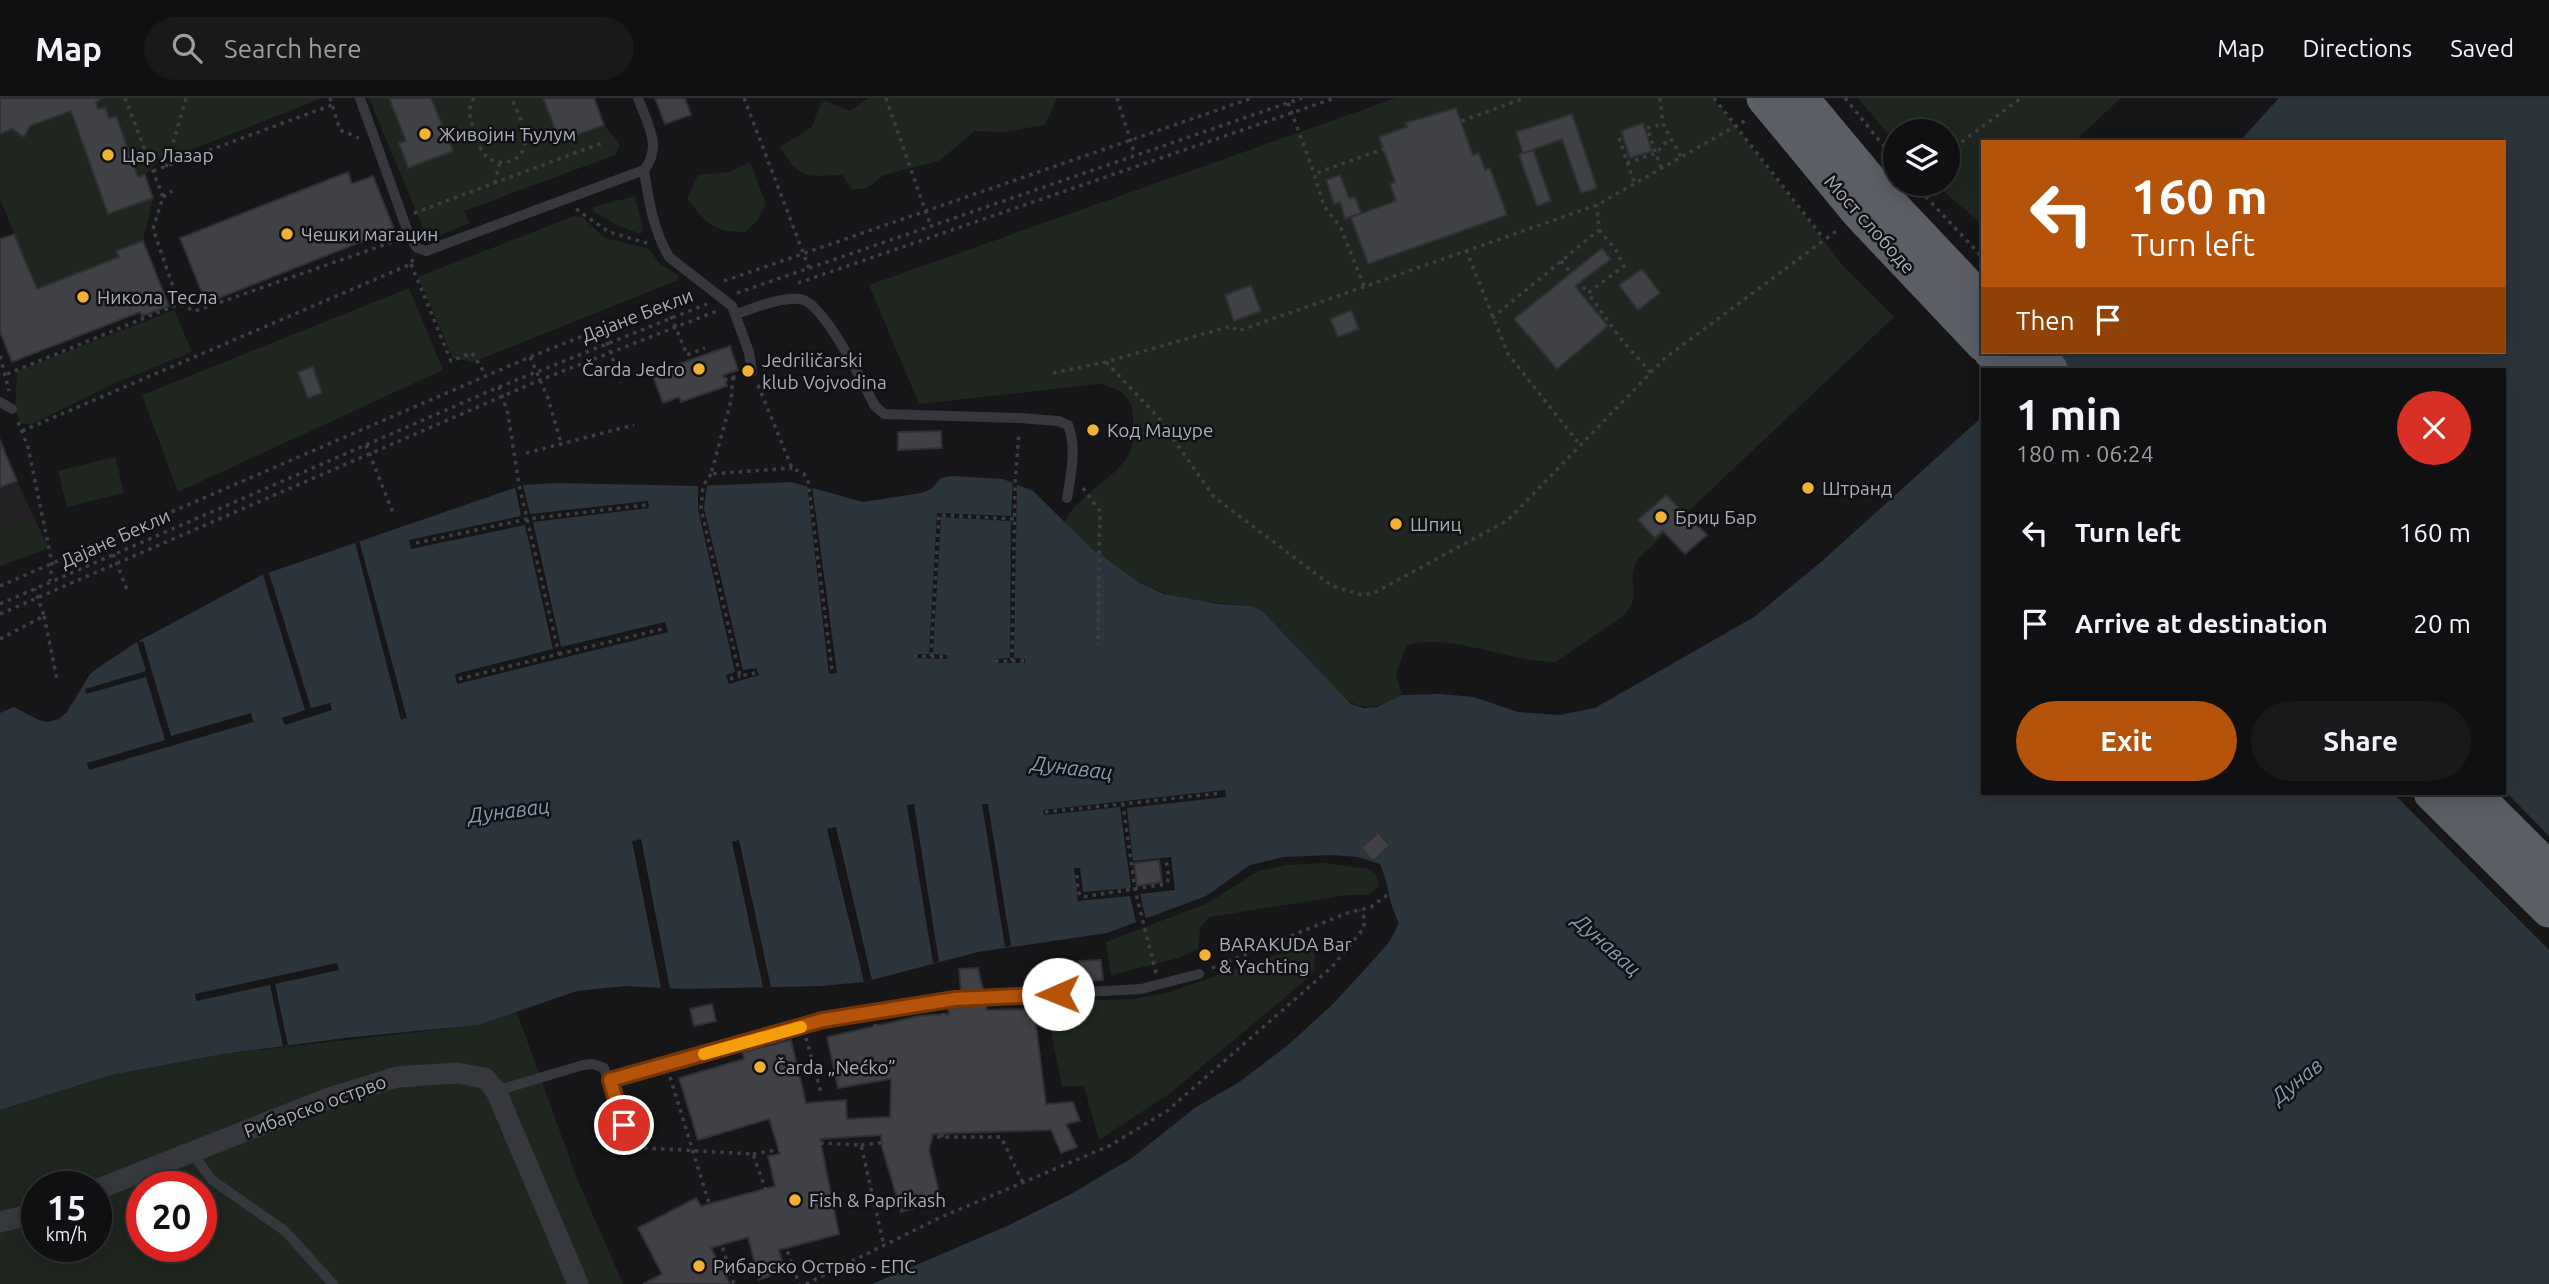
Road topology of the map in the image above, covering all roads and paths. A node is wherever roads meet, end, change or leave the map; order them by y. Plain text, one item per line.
1 (125, 98) edge
2 (186, 98) edge
3 (359, 98) edge
4 (474, 98) edge
5 (511, 98) edge
6 (638, 98) edge
7 (744, 98) edge
8 (886, 98) edge
9 (1117, 98) edge
10 (1252, 98) edge
11 (1302, 98) edge
12 (1335, 98) edge
13 (1525, 98) edge
14 (1660, 98) edge
15 (1714, 98) edge
16 (1764, 98) edge
17 (1801, 98) edge
18 (1845, 98) edge
19 (2021, 98) edge
20 (1288, 103) junction
21 (332, 105) dead end
22 (1292, 113) junction
23 (1663, 124) junction
24 (1736, 125) junction
25 (1619, 138) dead end
26 (1669, 139) junction
27 (1130, 140) junction
28 (602, 143) dead end
29 (1960, 143) edge
30 (1883, 145) edge
31 (1656, 153) junction
32 (1135, 155) junction
33 (1681, 157) junction
34 (499, 163) junction
35 (1627, 163) junction
36 (165, 167) junction
37 (1661, 168) junction
38 (644, 170) junction
39 (153, 171) junction
40 (1314, 174) junction
41 (495, 183) junction
42 (1634, 183) junction
43 (172, 191) dead end
44 (1925, 196) edge
45 (163, 197) junction
46 (563, 199) junction
47 (1597, 205) junction
48 (926, 211) junction
49 (402, 217) junction
50 (1847, 223) dead end
51 (931, 227) junction
52 (1599, 230) junction
53 (409, 236) junction
54 (1824, 239) junction
55 (663, 247) junction
56 (417, 248) junction
57 (1466, 250) junction
58 (803, 253) junction
59 (1981, 256) edge
60 (1561, 261) junction
61 (411, 264) junction
62 (809, 268) junction
63 (789, 286) dead end
64 (1364, 286) junction
65 (709, 287) junction
66 (1588, 293) junction
67 (1981, 300) edge
68 (179, 304) junction
69 (731, 305) junction
70 (671, 316) junction
71 (1492, 318) junction
72 (675, 326) junction
73 (607, 341) junction
74 (1981, 342) edge
75 (705, 348) dead end
76 (611, 351) junction
77 (1993, 354) edge
78 (2034, 354) edge
79 (0, 356) edge
80 (530, 357) junction
81 (1106, 362) junction
82 (2007, 368) edge
83 (2049, 368) edge
84 (536, 371) junction
85 (752, 372) joint
86 (1053, 373) dead end
87 (1651, 373) junction
88 (7, 374) junction
89 (486, 375) junction
90 (733, 377) dead end
91 (540, 380) junction
92 (621, 383) dead end
93 (499, 387) junction
94 (503, 396) junction
95 (0, 402) edge
96 (12, 409) junction
97 (1020, 418) junction
98 (634, 425) dead end
99 (22, 431) junction
100 (561, 444) junction
101 (366, 445) junction
102 (1581, 446) junction
103 (526, 453) dead end
104 (369, 454) junction
105 (792, 468) junction
106 (1071, 471) junction
107 (711, 474) junction
108 (1067, 498) dead end
109 (646, 505) dead end
110 (393, 513) dead end
111 (527, 519) junction
112 (1014, 519) junction
113 (416, 543) dead end
114 (113, 554) junction
115 (52, 563) junction
116 (117, 564) junction
117 (50, 582) junction
118 (0, 586) edge
119 (35, 589) junction
120 (127, 590) dead end
121 (38, 598) junction
122 (0, 604) edge
123 (0, 614) edge
124 (44, 617) junction
125 (662, 629) dead end
126 (0, 639) edge
127 (1098, 645) dead end
128 (559, 654) junction
129 (914, 656) dead end
130 (931, 656) junction
131 (947, 657) dead end
132 (995, 661) dead end
133 (1012, 661) junction
134 (1025, 661) dead end
135 (832, 670) dead end
136 (755, 673) dead end
137 (740, 676) junction
138 (57, 679) dead end
139 (459, 679) dead end
140 (730, 679) dead end
141 (1222, 793) dead end
142 (2433, 795) edge
143 (2475, 795) edge
144 (1123, 804) junction
145 (1045, 812) dead end
146 (1166, 860) dead end
147 (2549, 869) edge
148 (1077, 875) dead end
149 (1135, 890) junction
150 (1387, 895) dead end
151 (1360, 910) junction
152 (2549, 910) edge
153 (1199, 974) joint
154 (1159, 985) junction
155 (990, 996) junction
156 (941, 1001) junction
157 (873, 1012) junction
158 (803, 1026) junction
159 (666, 1065) junction
160 (610, 1080) junction
161 (888, 1082) dead end
162 (496, 1091) junction
163 (821, 1093) dead end
164 (999, 1105) dead end
165 (942, 1137) junction
166 (861, 1145) junction
167 (631, 1147) joint
168 (692, 1149) junction
169 (192, 1153) junction
170 (753, 1154) junction
171 (1023, 1183) junction
172 (112, 1184) edge
173 (21, 1217) edge
174 (0, 1222) edge
175 (884, 1246) junction
176 (332, 1284) edge
177 (578, 1284) edge
178 (734, 1284) edge
179 (799, 1284) edge
180 (806, 1284) edge

1 - 39 path
2 - 36 path
3 - 49 lane
4 - 34 path
5 - 34 path
6 - 38 lane
7 - 58 path
8 - 48 path
9 - 27 path
10 - 27 path
11 - 20 path, Дајане Бекли
12 - 22 path
13 - 40 path
14 - 23 path
15 - 24 path
16 - 74 highway, Мост слободе, bridge
17 - 67 highway, Мост слободе, bridge
18 - 30 path
19 - 29 path
20 - 22 path
20 - 32 path, Дајане Бекли
21 - 36 path
22 - 40 path
22 - 63 path
23 - 26 path
23 - 31 path
24 - 33 path
24 - 54 path
25 - 35 path
26 - 31 path
26 - 33 path
27 - 32 path
27 - 48 path
28 - 41 path
31 - 35 path
31 - 37 path
32 - 51 path, Дајане Бекли
33 - 37 path
34 - 41 path
35 - 42 path
36 - 39 path
37 - 42 path
38 - 46 lane
38 - 55 lane
39 - 45 path
40 - 64 path
41 - 49 path
42 - 47 path
43 - 45 path
44 - 59 path
45 - 68 path
46 - 55 path
46 - 56 lane
47 - 52 path
47 - 57 path
48 - 51 path
48 - 58 path
49 - 53 lane
50 - 54 path
51 - 62 path, Дајане Бекли
52 - 60 path
52 - 66 path
53 - 56 lane
53 - 68 path
54 - 87 path
55 - 65 lane
56 - 61 path
57 - 64 path
57 - 71 path
58 - 62 path
58 - 65 path
60 - 66 path
60 - 71 path
61 - 89 path
61 - 99 path
62 - 69 path, Дајане Бекли
64 - 81 path
65 - 69 lane
65 - 80 path
66 - 87 path
68 - 88 path
69 - 70 path, Дајане Бекли
69 - 72 path
69 - 85 lane
69 - 97 lane
70 - 72 path
70 - 73 path, Дајане Бекли
71 - 102 path
72 - 75 path
72 - 76 path
73 - 76 path
73 - 84 path, Дајане Бекли
76 - 91 path
76 - 92 path
77 - 82 highway
78 - 83 highway
79 - 88 path
80 - 84 path
80 - 89 path
81 - 86 path
81 - 102 path
84 - 91 path
84 - 93 path, Дајане Бекли
85 - 105 path
87 - 102 path
88 - 96 path
89 - 115 path
90 - 107 path
91 - 94 path
91 - 100 path
93 - 94 path
93 - 101 path, Дајане Бекли
94 - 104 path
94 - 111 path
95 - 96 lane
96 - 99 path
97 - 106 lane
97 - 112 path
98 - 100 path
99 - 115 path
100 - 103 path
101 - 104 path
101 - 114 path, Дајане Бекли
104 - 110 path
104 - 116 path
105 - 107 path
105 - 135 path
106 - 108 lane
106 - 127 path
107 - 137 path
109 - 111 path
111 - 113 path
111 - 128 path
112 - 130 path
112 - 133 path
114 - 116 path
114 - 117 path, Дајане Бекли
115 - 117 path
115 - 118 path
116 - 120 path
116 - 121 path
117 - 119 path, Дајане Бекли
119 - 121 path
119 - 122 path, Дајане Бекли
121 - 123 path
121 - 124 path
124 - 126 path
124 - 138 path
125 - 128 path
128 - 139 path
129 - 130 path
130 - 131 path
132 - 133 path
133 - 134 path
136 - 137 path
137 - 140 path
141 - 144 path
142 - 152 highway
143 - 147 highway
144 - 145 path
144 - 149 path
146 - 149 path
148 - 149 path
149 - 154 path
150 - 151 path
151 - 153 path
151 - 171 path
153 - 154 lane
154 - 155 lane
155 - 156 lane
155 - 164 path
156 - 157 lane
156 - 165 path
157 - 158 lane
157 - 161 path
158 - 159 lane
158 - 163 path
159 - 160 lane
159 - 168 path
160 - 162 lane
160 - 167 lane
162 - 169 street, Рибарско острво
162 - 177 street
165 - 166 path
165 - 171 path
166 - 170 path
166 - 175 path
167 - 168 path
168 - 170 path
168 - 178 path
169 - 172 street, Рибарско острво
169 - 176 lane
170 - 179 path
171 - 175 path
173 - 174 street
175 - 180 path

